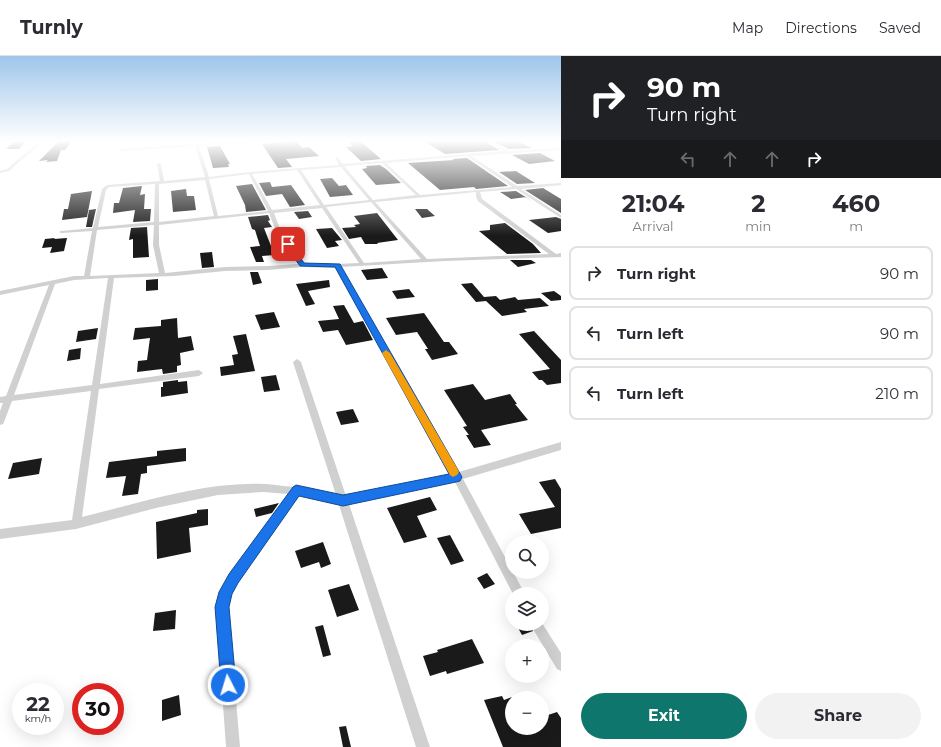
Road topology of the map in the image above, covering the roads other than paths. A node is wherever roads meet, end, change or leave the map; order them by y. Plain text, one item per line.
1 (159, 172) edge
2 (205, 172) edge
3 (259, 172) edge
4 (300, 172) edge
5 (347, 172) edge
6 (394, 172) edge
7 (493, 172) edge
8 (250, 173) junction
9 (207, 178) junction
10 (160, 183) junction
11 (561, 184) edge
12 (516, 188) junction
13 (478, 191) junction
14 (419, 196) junction
15 (372, 201) junction
16 (322, 206) junction
17 (271, 212) junction
18 (216, 217) junction
19 (561, 217) edge
20 (157, 224) junction
21 (95, 229) junction
22 (61, 232) dead end
23 (554, 255) junction
24 (561, 255) edge
25 (426, 260) junction
26 (362, 264) junction
27 (302, 265) junction
28 (337, 266) junction
29 (162, 274) junction
30 (87, 277) junction
31 (111, 277) junction
32 (53, 282) junction
33 (0, 293) edge
34 (297, 362) dead end
35 (199, 372) dead end
36 (96, 386) junction
37 (4, 400) edge
38 (0, 422) edge
39 (561, 446) edge
40 (456, 477) junction
41 (296, 490) junction
42 (343, 501) junction
43 (76, 524) junction
44 (0, 534) edge
45 (515, 587) edge
46 (540, 631) edge
47 (561, 665) edge
48 (234, 747) edge
49 (423, 747) edge

1 - 10 street
2 - 9 street
3 - 8 street
4 - 16 street
5 - 15 street
6 - 14 street
7 - 12 street
8 - 9 street
8 - 17 street
9 - 10 street
9 - 18 street
10 - 20 street
10 - 21 street
11 - 12 street
12 - 13 street
12 - 19 street
13 - 14 street
13 - 23 street
14 - 15 street
15 - 16 street
15 - 25 street
16 - 17 street
16 - 26 street
17 - 18 street
17 - 27 street
18 - 20 street
20 - 21 street
20 - 29 street
21 - 22 street
21 - 30 street
23 - 24 street
23 - 25 street
25 - 26 street
26 - 28 street
27 - 28 street
27 - 29 street
28 - 40 street
29 - 31 street
30 - 31 street
30 - 32 street
31 - 36 street
32 - 33 street
32 - 37 street
34 - 42 street
35 - 36 street
36 - 37 street
36 - 43 street
37 - 38 street
39 - 40 street
40 - 42 street
40 - 45 street
41 - 42 street
41 - 43 street
41 - 48 street
42 - 49 street
43 - 44 street
46 - 47 street

